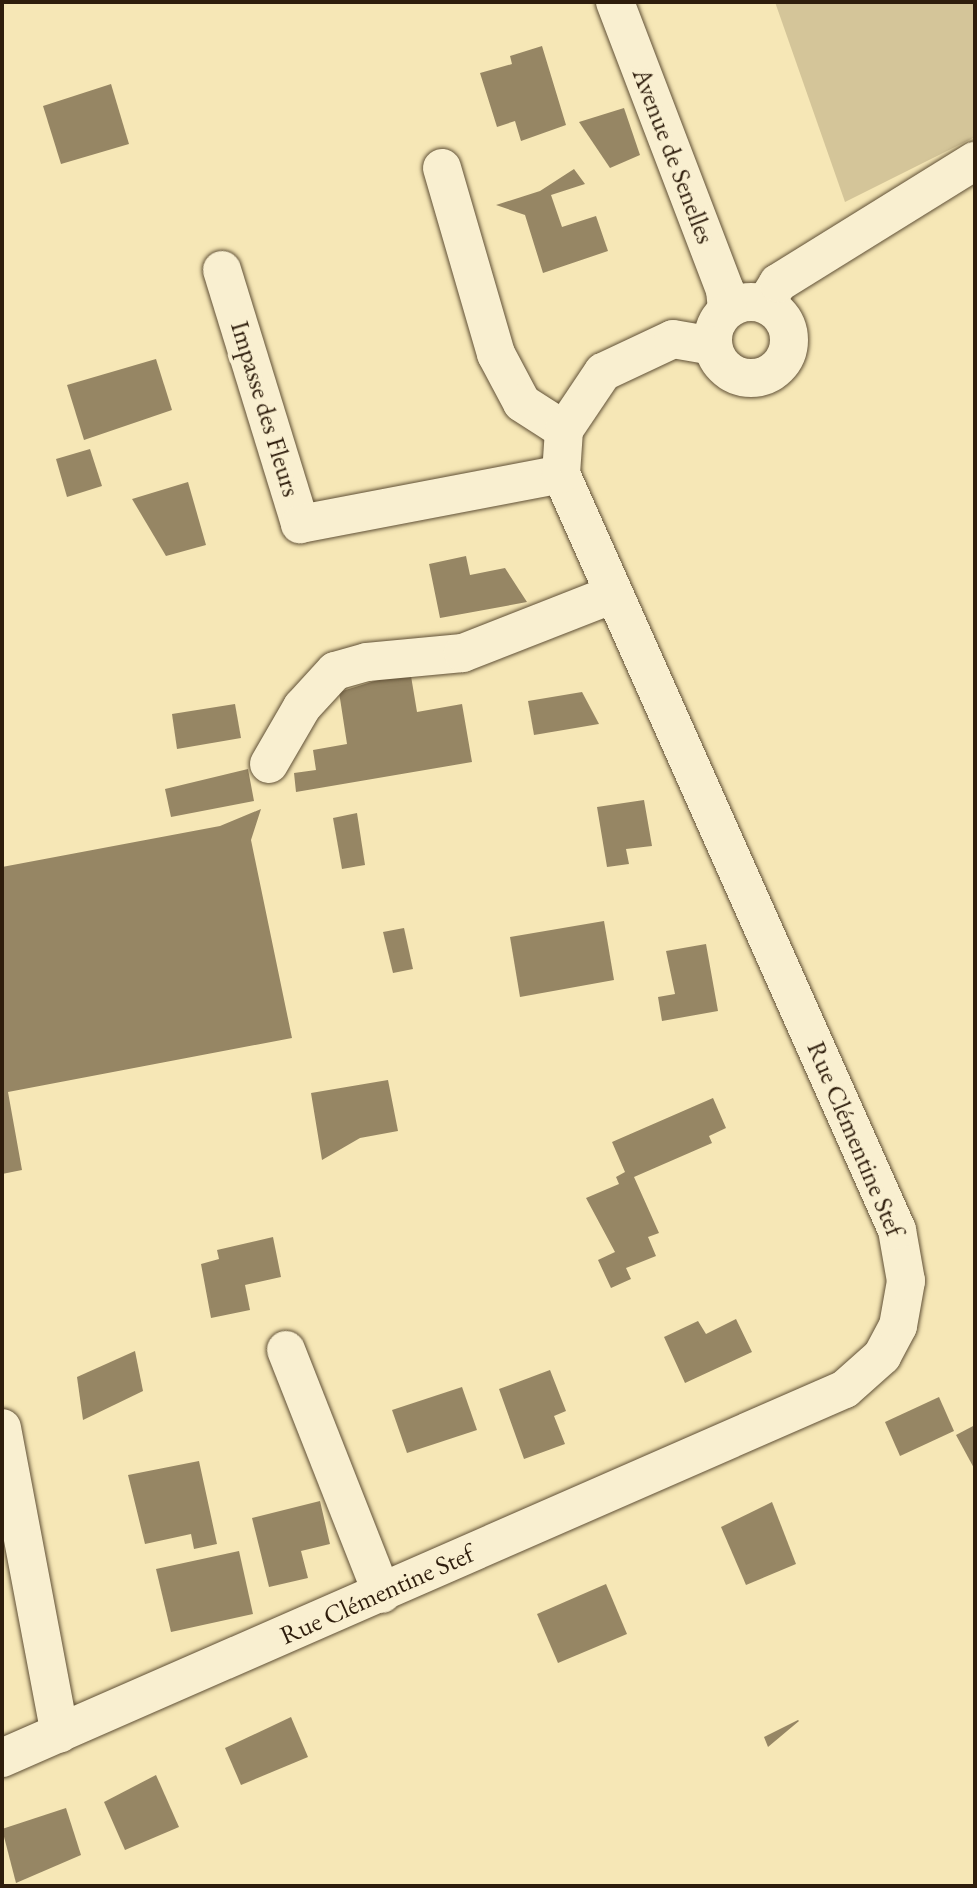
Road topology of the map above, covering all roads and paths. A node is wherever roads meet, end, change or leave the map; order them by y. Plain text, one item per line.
1 (615, 2) edge
2 (975, 161) edge
3 (442, 168) dead end
4 (222, 270) dead end
5 (765, 304) junction
6 (727, 310) junction
7 (713, 346) junction
8 (564, 430) junction
9 (561, 474) junction
10 (611, 595) junction
11 (269, 764) dead end
12 (286, 1350) dead end
13 (2, 1428) edge
14 (382, 1594) junction
15 (60, 1734) junction
16 (2, 1758) edge

1 - 6 street, Avenue de Senelles
2 - 5 street
3 - 8 street
4 - 9 street, Impasse des Fleurs
5 - 6 street
5 - 7 street
6 - 7 street
7 - 8 street
8 - 9 street, Rue Clémentine Stef
9 - 10 street, Rue Clémentine Stef
10 - 11 street
10 - 14 street, Rue Clémentine Stef
12 - 14 street
13 - 15 street
14 - 15 street, Rue Clémentine Stef
15 - 16 street, Rue Clémentine Stef

